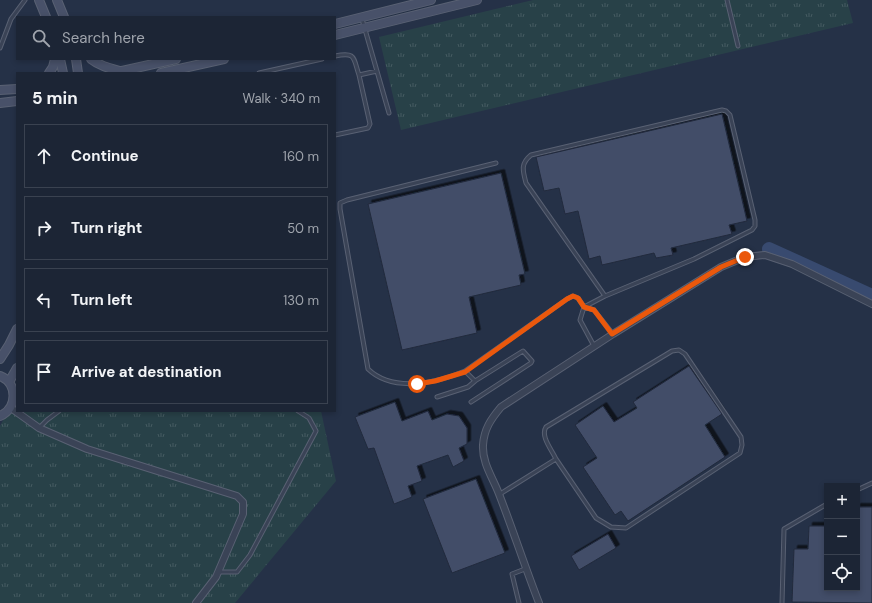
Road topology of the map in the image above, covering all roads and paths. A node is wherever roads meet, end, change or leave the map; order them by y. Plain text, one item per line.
1 (25, 0) edge
2 (39, 0) edge
3 (57, 0) edge
4 (431, 0) edge
5 (477, 0) edge
6 (727, 0) edge
7 (46, 16) edge
8 (64, 16) edge
9 (362, 19) junction
10 (336, 24) edge
11 (365, 28) junction
12 (336, 35) edge
13 (738, 46) dead end
14 (0, 48) edge
15 (336, 56) edge
16 (55, 60) edge
17 (60, 60) edge
18 (76, 60) edge
19 (92, 60) edge
20 (171, 60) edge
21 (220, 60) edge
22 (317, 60) edge
23 (280, 68) junction
24 (377, 71) junction
25 (50, 72) edge
26 (63, 72) edge
27 (78, 72) edge
28 (117, 72) edge
29 (166, 72) edge
30 (263, 72) edge
31 (281, 72) edge
32 (359, 75) junction
33 (16, 89) edge
34 (0, 90) edge
35 (16, 102) edge
36 (0, 103) edge
37 (389, 112) dead end
38 (336, 135) edge
39 (496, 163) dead end
40 (605, 296) junction
41 (872, 304) edge
42 (584, 307) junction
43 (16, 331) edge
44 (612, 334) junction
45 (594, 346) junction
46 (0, 359) edge
47 (16, 370) edge
48 (465, 372) junction
49 (0, 376) edge
50 (475, 381) junction
51 (9, 382) junction
52 (436, 397) dead end
53 (471, 402) dead end
54 (11, 408) junction
55 (16, 412) edge
56 (17, 412) edge
57 (58, 412) edge
58 (300, 412) edge
59 (0, 416) edge
60 (39, 428) junction
61 (556, 459) junction
62 (872, 483) edge
63 (860, 489) edge
64 (499, 494) junction
65 (824, 506) edge
66 (525, 569) junction
67 (218, 572) junction
68 (196, 603) edge
69 (519, 603) edge
70 (539, 603) edge
71 (782, 603) edge

1 - 14 lane
2 - 7 main road
3 - 8 main road
4 - 9 main road
5 - 11 main road
6 - 13 lane
9 - 10 main road
9 - 11 lane
11 - 12 main road
11 - 24 lane
15 - 32 lane
16 - 25 main road
17 - 26 main road
18 - 27 main road
19 - 28 main road
20 - 28 main road
21 - 29 main road
22 - 23 lane
23 - 30 lane
23 - 31 lane
24 - 32 lane
24 - 37 lane
32 - 38 lane
33 - 34 main road
35 - 36 main road
39 - 48 lane
40 - 40 lane
40 - 42 lane
41 - 44 street
42 - 44 lane
42 - 45 lane
42 - 48 lane
43 - 46 main road
44 - 45 street
45 - 64 street
47 - 51 main road
48 - 50 lane
49 - 51 main road
50 - 52 lane
50 - 53 lane
51 - 54 main road
54 - 55 street
54 - 59 main road
56 - 60 street
57 - 60 lane
58 - 67 lane
60 - 67 street
61 - 61 lane
61 - 64 lane
62 - 63 lane
64 - 66 street
65 - 71 lane
66 - 69 lane
66 - 70 street
67 - 68 street

